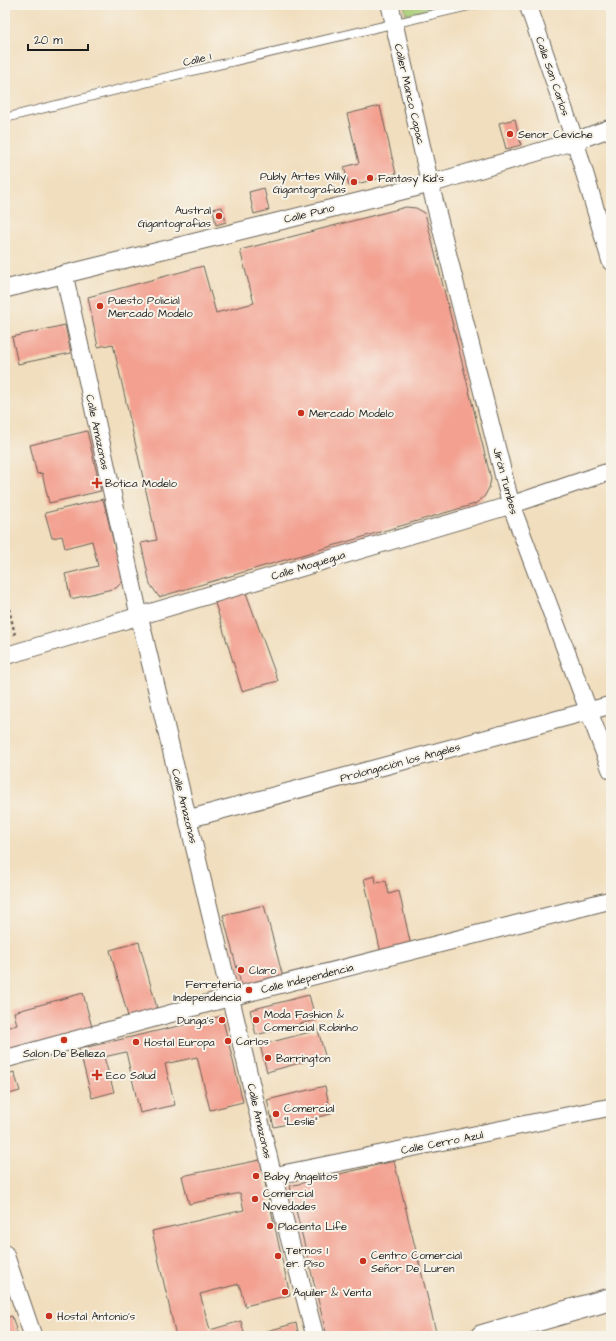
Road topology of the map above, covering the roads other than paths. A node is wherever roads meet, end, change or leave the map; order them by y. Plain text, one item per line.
1 (390, 5) edge
2 (473, 5) edge
3 (528, 5) edge
4 (394, 23) junction
5 (5, 118) edge
6 (611, 128) edge
7 (575, 141) junction
8 (430, 184) junction
9 (611, 262) edge
10 (64, 274) junction
11 (5, 289) edge
12 (611, 471) edge
13 (511, 505) junction
14 (139, 615) junction
15 (12, 654) edge
16 (611, 705) edge
17 (590, 712) junction
18 (611, 770) edge
19 (188, 819) junction
20 (611, 900) edge
21 (230, 997) junction
22 (5, 1059) edge
23 (611, 1107) edge
24 (273, 1176) junction
25 (5, 1254) edge
26 (611, 1299) edge
27 (33, 1336) edge
28 (315, 1336) edge
29 (482, 1336) edge

1 - 4 street, Caller Manco Capac
2 - 4 lane, Calle 1
3 - 7 street, Calle San Carlos
4 - 5 lane, Calle 1
4 - 8 street, Caller Manco Capac
6 - 7 street, Calle Puno
7 - 8 street, Calle Puno
7 - 9 street, Calle San Carlos
8 - 10 street, Calle Puno
8 - 13 street, Jirón Tumbes
10 - 11 street, Calle Puno
10 - 14 street, Calle Amazonas
12 - 13 street, Calle Moquegua
13 - 14 street, Calle Moquegua
13 - 17 street, Jirón Tumbes
14 - 15 street, Calle Moquegua
14 - 19 street, Calle Amazonas
16 - 17 street, Prolongación los Angeles
17 - 18 street, Jirón Tumbes
17 - 19 street, Prolongación los Angeles
19 - 21 street, Calle Amazonas
20 - 21 street, Calle Independencia
21 - 22 street, Calle Independencia
21 - 24 street, Calle Amazonas
23 - 24 street, Calle Cerro Azul
24 - 28 street, Calle Amazonas
25 - 27 street
26 - 29 main road

